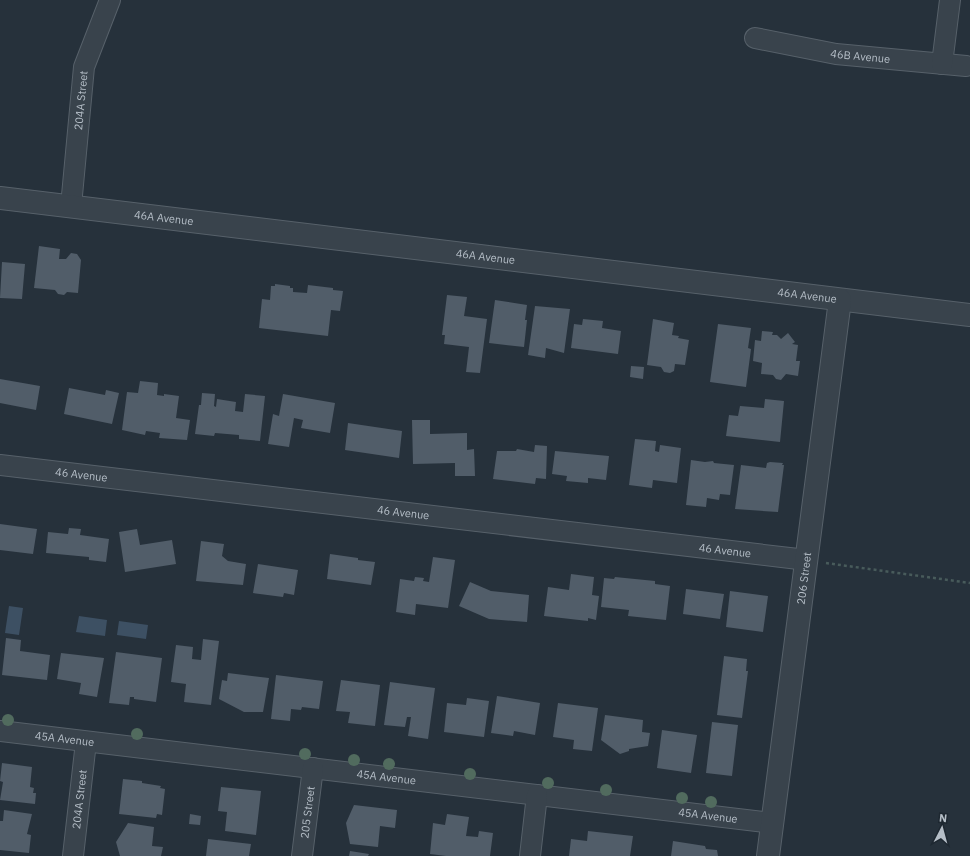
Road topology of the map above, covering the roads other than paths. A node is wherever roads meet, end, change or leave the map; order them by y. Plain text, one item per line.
1 (110, 0) edge
2 (950, 0) edge
3 (755, 38) dead end
4 (942, 64) junction
5 (966, 66) dead end
6 (0, 198) edge
7 (71, 206) junction
8 (840, 300) junction
9 (970, 315) edge
10 (0, 465) edge
11 (807, 560) junction
12 (0, 731) edge
13 (86, 742) junction
14 (313, 768) junction
15 (536, 795) junction
16 (772, 823) junction
17 (72, 856) edge
18 (302, 856) edge
19 (530, 856) edge
20 (768, 856) edge

1 - 7 street, 204A Street
2 - 4 street
3 - 4 street, 46B Avenue
4 - 5 street, 46B Avenue
6 - 7 street, 46A Avenue
7 - 8 street, 46A Avenue
8 - 9 street, 46A Avenue
8 - 11 street, 206 Street
10 - 11 street, 46 Avenue
11 - 16 street, 206 Street
12 - 13 street, 45A Avenue
13 - 14 street, 45A Avenue
13 - 17 street, 204A Street
14 - 15 street, 45A Avenue
14 - 18 street, 205 Street
15 - 16 street, 45A Avenue
15 - 19 street
16 - 20 street, 206 Street

